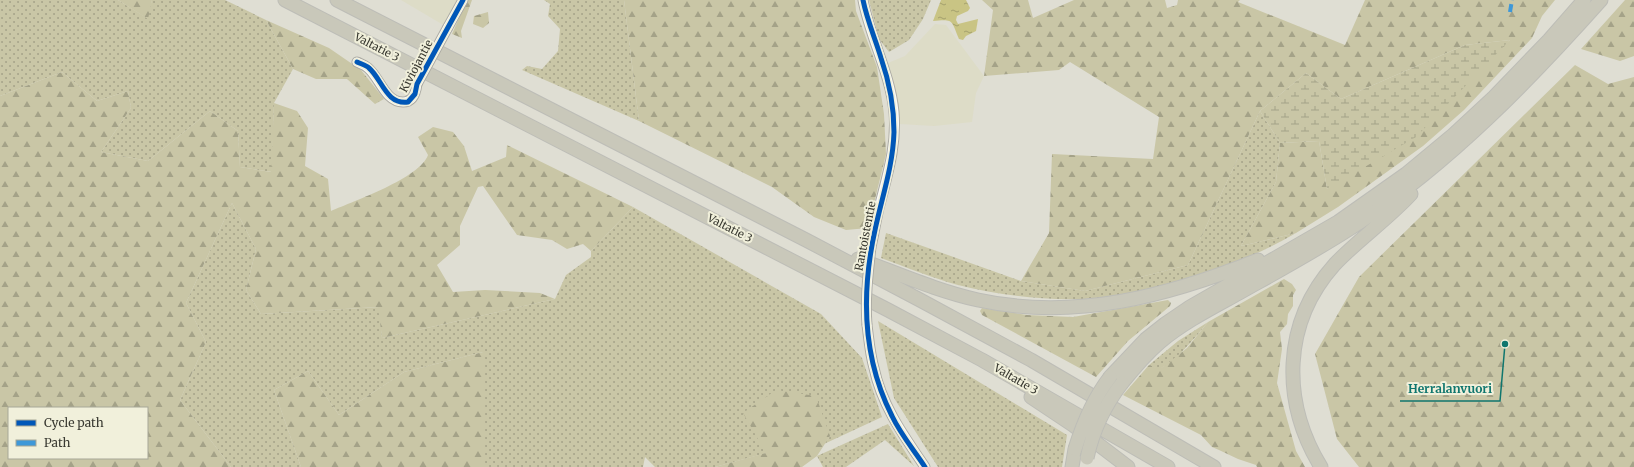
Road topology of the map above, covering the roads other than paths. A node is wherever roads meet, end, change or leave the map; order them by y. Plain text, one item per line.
1 (286, 0) edge
2 (337, 0) edge
3 (463, 0) edge
4 (863, 0) edge
5 (1584, 0) edge
6 (1601, 0) edge
7 (358, 62) dead end
8 (1443, 160) junction
9 (806, 240) junction
10 (1308, 240) junction
11 (982, 360) junction
12 (1086, 462) edge
13 (925, 467) edge
14 (1072, 467) edge
15 (1128, 467) edge
16 (1168, 467) edge
17 (1214, 467) edge
18 (1321, 467) edge

1 - 11 highway, Valtatie 3
2 - 9 highway, Valtatie 3
3 - 7 street, Kiviojantie, bridge
4 - 13 street, Rantoistentie, bridge
5 - 10 highway
6 - 8 highway
8 - 12 highway, bridge
8 - 18 highway
9 - 10 highway
9 - 17 highway, Valtatie 3
10 - 14 highway, bridge
11 - 15 highway
11 - 16 highway, Valtatie 3

